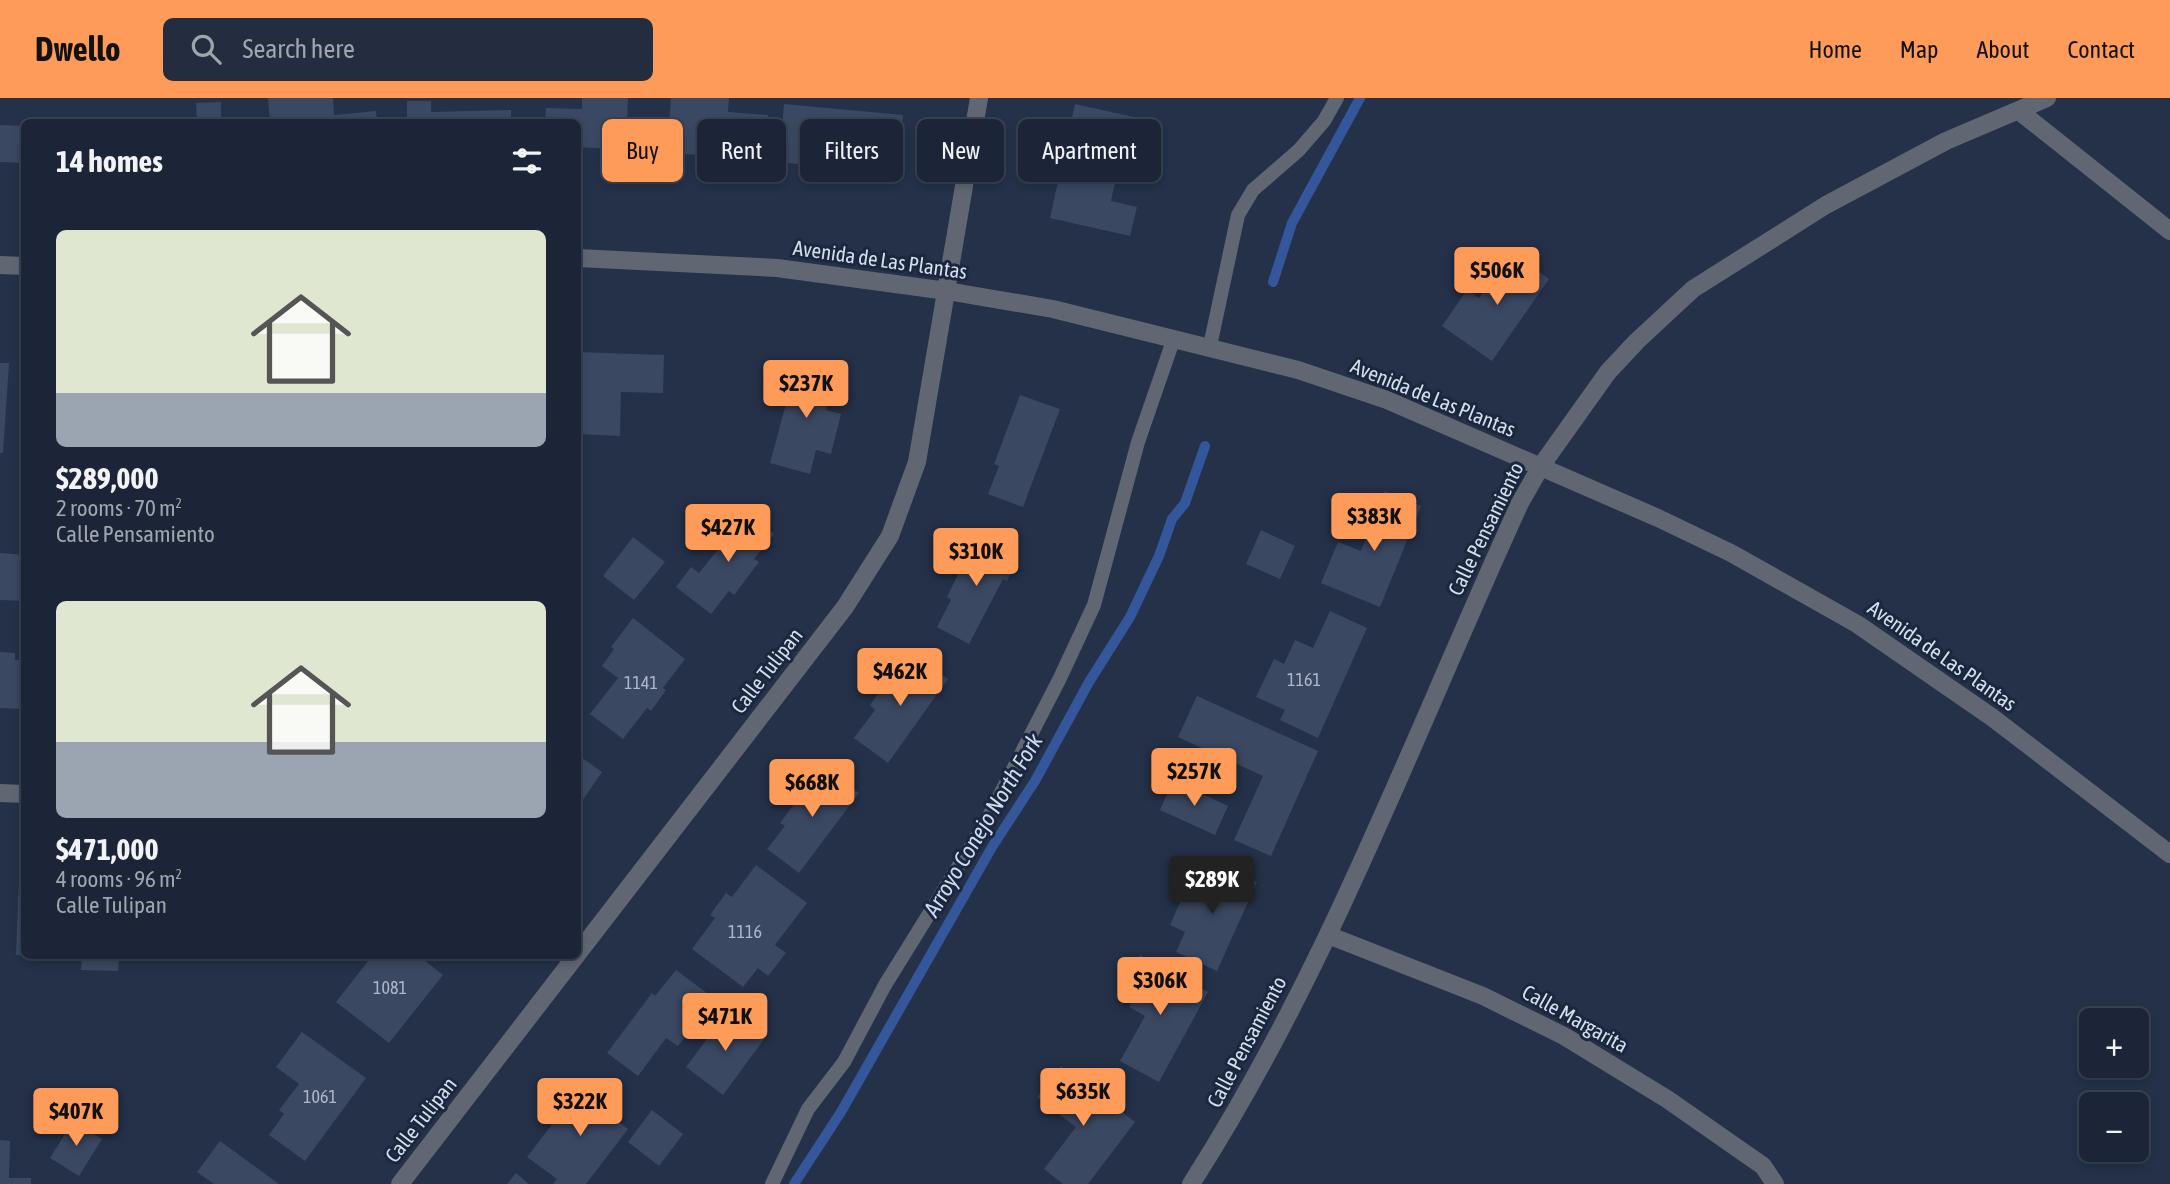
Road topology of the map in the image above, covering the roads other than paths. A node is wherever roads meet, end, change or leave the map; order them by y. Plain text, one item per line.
1 (979, 98) edge
2 (1337, 98) edge
3 (2047, 98) edge
4 (2019, 111) junction
5 (2170, 231) edge
6 (581, 258) edge
7 (0, 265) edge
8 (21, 266) edge
9 (947, 291) junction
10 (1174, 338) junction
11 (1210, 346) junction
12 (1541, 466) junction
13 (0, 793) edge
14 (21, 794) edge
15 (2170, 854) edge
16 (1328, 935) junction
17 (581, 945) edge
18 (570, 959) edge
19 (400, 1184) edge
20 (772, 1184) edge
21 (1192, 1184) edge
22 (1775, 1184) edge

1 - 9 street, Calle Tulipan
2 - 11 lane
3 - 4 street, Calle Pensamiento
4 - 5 street
4 - 12 street, Calle Pensamiento
6 - 9 street, Avenida de Las Plantas
7 - 8 street
9 - 10 street, Avenida de Las Plantas
9 - 17 street, Calle Tulipan
10 - 11 street, Avenida de Las Plantas
10 - 20 lane
11 - 12 street, Avenida de Las Plantas
12 - 15 street, Avenida de Las Plantas
12 - 16 street, Calle Pensamiento
13 - 14 street
16 - 21 street, Calle Pensamiento
16 - 22 street, Calle Margarita
18 - 19 street, Calle Tulipan

